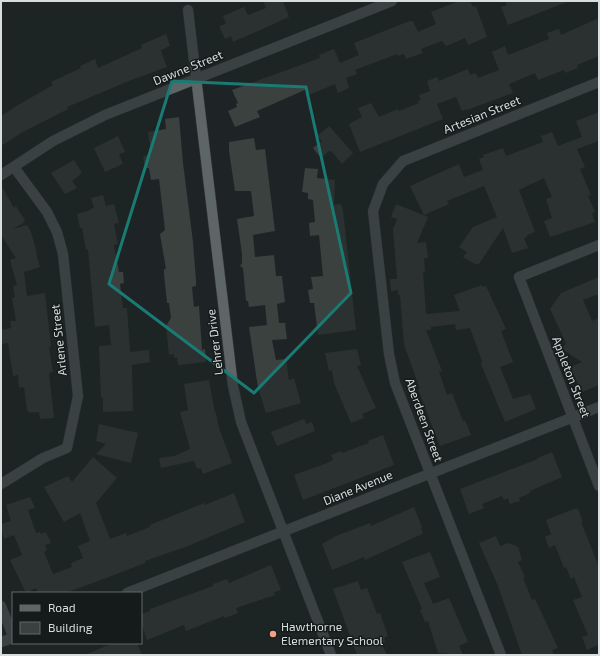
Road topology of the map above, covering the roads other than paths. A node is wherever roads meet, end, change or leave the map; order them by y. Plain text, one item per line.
1 (392, 1) edge
2 (188, 10) dead end
3 (197, 78) junction
4 (599, 82) edge
5 (14, 167) junction
6 (1, 175) edge
7 (382, 184) joint
8 (599, 245) edge
9 (599, 407) edge
10 (572, 418) junction
11 (430, 474) junction
12 (1, 484) edge
13 (599, 486) edge
14 (283, 532) junction
15 (130, 592) edge
16 (1, 606) edge
17 (12, 634) edge
18 (12, 637) edge
19 (1, 642) edge
20 (331, 655) edge
21 (502, 655) edge

1 - 3 street, Dawne Street
2 - 3 street, Lehrer Drive
3 - 5 street, Dawne Street
3 - 14 street, Lehrer Drive
4 - 7 street, Artesian Street
5 - 6 street, Dawne Street
5 - 12 street, Arlene Street
7 - 11 street, Aberdeen Street
8 - 10 street, Appleton Street
9 - 10 street, Diane Avenue
10 - 11 street, Diane Avenue
10 - 13 street, Appleton Street
11 - 14 street, Diane Avenue
11 - 21 street, Aberdeen Street
14 - 15 street, Diane Avenue
14 - 20 street, Lehrer Drive
16 - 17 street
18 - 19 street

